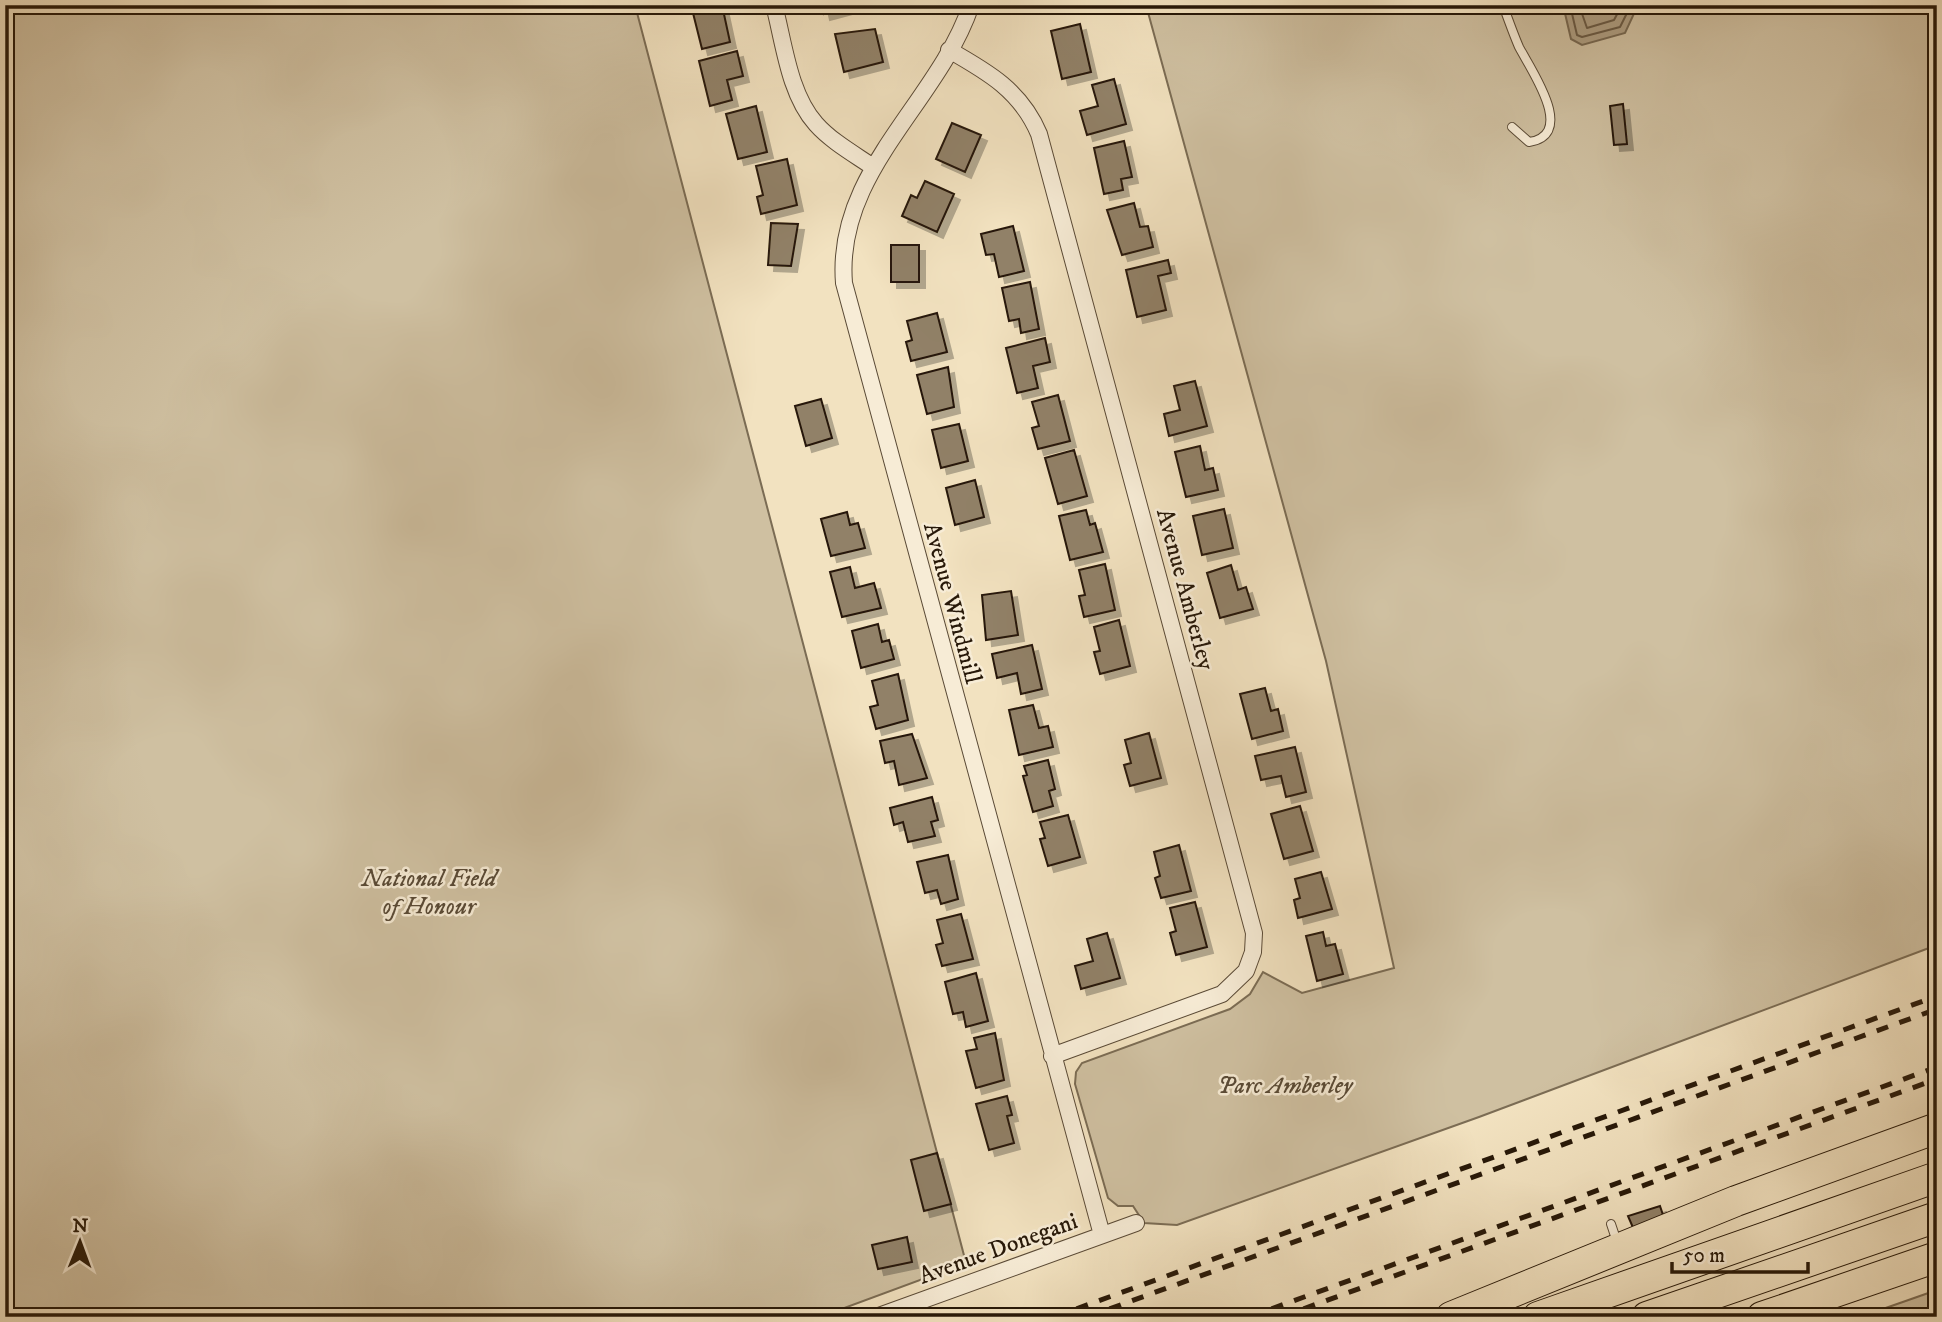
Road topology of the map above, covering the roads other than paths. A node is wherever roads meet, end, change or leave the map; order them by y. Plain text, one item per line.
1 (774, 5) edge
2 (971, 5) edge
3 (1503, 5) edge
4 (949, 50) junction
5 (1512, 127) dead end
6 (873, 167) junction
7 (1052, 1056) junction
8 (1937, 1128) edge
9 (1937, 1177) edge
10 (1937, 1217) edge
11 (1136, 1223) dead end
12 (1102, 1234) junction
13 (1937, 1257) edge
14 (876, 1317) edge
15 (1451, 1317) edge
16 (1538, 1317) edge
17 (1647, 1317) edge
18 (1762, 1317) edge

1 - 6 street
2 - 4 street, Avenue Windmill
3 - 5 lane
4 - 6 street, Avenue Windmill
4 - 7 street, Avenue Amberley
6 - 7 street, Avenue Windmill
7 - 12 street, Avenue Windmill
8 - 15 highway
9 - 16 highway
10 - 17 highway
11 - 12 street, Avenue Donegani
12 - 14 street, Avenue Donegani
13 - 18 highway

